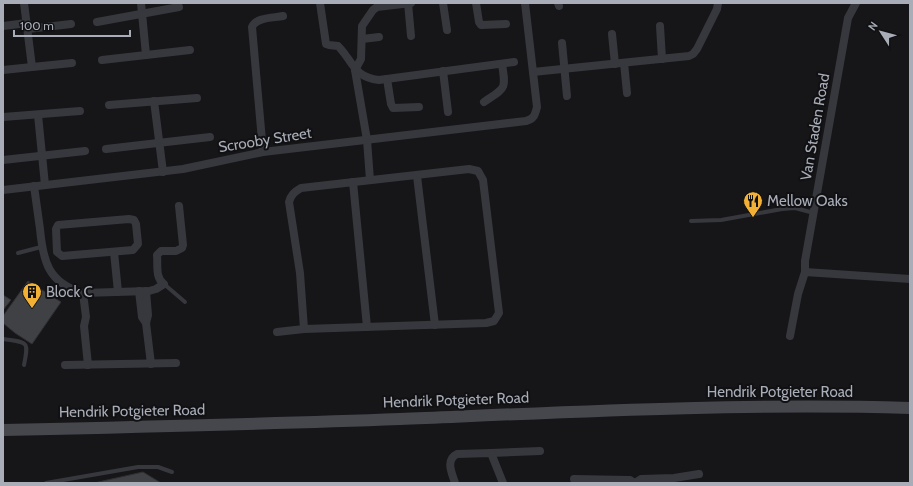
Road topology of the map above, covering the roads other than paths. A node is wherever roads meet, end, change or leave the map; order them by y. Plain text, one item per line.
1 (24, 3) edge
2 (141, 3) edge
3 (320, 3) edge
4 (409, 3) edge
5 (443, 3) edge
6 (476, 3) edge
7 (525, 3) edge
8 (718, 3) edge
9 (856, 3) edge
10 (392, 4) edge
11 (179, 7) dead end
12 (142, 14) junction
13 (283, 16) dead end
14 (97, 22) dead end
15 (70, 24) dead end
16 (506, 24) dead end
17 (3, 26) edge
18 (27, 26) junction
19 (660, 26) dead end
20 (446, 30) dead end
21 (612, 34) dead end
22 (411, 36) dead end
23 (379, 37) dead end
24 (362, 39) junction
25 (562, 43) dead end
26 (190, 50) dead end
27 (146, 55) junction
28 (662, 59) junction
29 (102, 60) dead end
30 (514, 62) dead end
31 (72, 63) dead end
32 (624, 63) junction
33 (502, 64) junction
34 (615, 64) junction
35 (32, 67) junction
36 (565, 69) junction
37 (3, 70) edge
38 (355, 70) junction
39 (443, 71) junction
40 (532, 72) junction
41 (387, 78) junction
42 (627, 93) dead end
43 (567, 96) dead end
44 (197, 98) dead end
45 (154, 101) junction
46 (484, 102) dead end
47 (109, 105) dead end
48 (419, 107) dead end
49 (80, 111) dead end
50 (448, 112) dead end
51 (38, 115) junction
52 (3, 117) edge
53 (210, 137) dead end
54 (367, 140) junction
55 (159, 143) junction
56 (106, 149) dead end
57 (85, 151) dead end
58 (263, 152) junction
59 (42, 156) junction
60 (3, 160) edge
61 (163, 172) junction
62 (417, 176) junction
63 (370, 180) junction
64 (353, 182) junction
65 (45, 185) junction
66 (34, 186) junction
67 (3, 190) edge
68 (179, 206) dead end
69 (814, 214) junction
70 (692, 221) dead end
71 (41, 247) junction
72 (114, 252) junction
73 (18, 253) dead end
74 (805, 272) junction
75 (910, 279) edge
76 (164, 284) junction
77 (143, 291) junction
78 (80, 292) junction
79 (118, 292) junction
80 (186, 302) dead end
81 (435, 325) junction
82 (367, 327) junction
83 (304, 329) junction
84 (277, 332) dead end
85 (790, 336) dead end
86 (3, 339) edge
87 (176, 363) dead end
88 (151, 364) junction
89 (24, 365) dead end
90 (65, 365) dead end
91 (88, 365) junction
92 (910, 408) edge
93 (3, 430) edge
94 (540, 450) dead end
95 (491, 453) junction
96 (172, 472) dead end
97 (700, 474) dead end
98 (574, 479) dead end
99 (46, 483) edge
100 (455, 483) edge
101 (503, 483) edge
102 (634, 483) edge

1 - 18 street
2 - 12 street
3 - 38 street
4 - 10 street
4 - 22 street
5 - 20 street
6 - 16 street
7 - 40 street
8 - 28 street
9 - 69 street, Van Staden Road
10 - 24 street
11 - 12 street
12 - 14 street
12 - 27 street
13 - 58 street
15 - 18 street
17 - 18 street
18 - 35 street
19 - 28 street
21 - 34 street
23 - 24 street
24 - 38 street
25 - 36 street
26 - 27 street
27 - 29 street
28 - 32 street
30 - 33 street
31 - 35 street
32 - 34 street
32 - 42 street
33 - 39 street
33 - 46 street
34 - 36 street
35 - 37 street
36 - 40 street
36 - 43 street
38 - 41 street
38 - 54 street
39 - 41 street
39 - 50 street
40 - 54 street, Scrooby Street
41 - 48 street
44 - 45 street
45 - 47 street
45 - 55 street
49 - 51 street
51 - 52 street
51 - 59 street
53 - 55 street
54 - 58 street, Scrooby Street
54 - 63 street
55 - 56 street
55 - 61 street
57 - 59 street
58 - 61 street, Scrooby Street
59 - 60 street
59 - 65 street
61 - 65 street, Scrooby Street
62 - 63 street
62 - 81 street
62 - 81 street
63 - 64 street
64 - 82 street
64 - 83 street
65 - 66 street, Scrooby Street
66 - 67 street, Scrooby Street
66 - 71 street
68 - 76 street
69 - 70 lane
69 - 74 street, Van Staden Road
71 - 73 lane
71 - 78 street
72 - 72 street
72 - 79 street
74 - 75 street
74 - 85 street, Van Staden Road
76 - 77 street
76 - 80 lane
77 - 79 street
77 - 88 street
78 - 79 street
78 - 91 street
81 - 82 street
82 - 83 street
83 - 84 street
86 - 89 lane
87 - 88 street
88 - 91 street
90 - 91 street
92 - 93 main road, Hendrik Potgieter Road
94 - 95 street
95 - 100 street
95 - 101 street
96 - 99 lane
97 - 102 street
98 - 102 street

